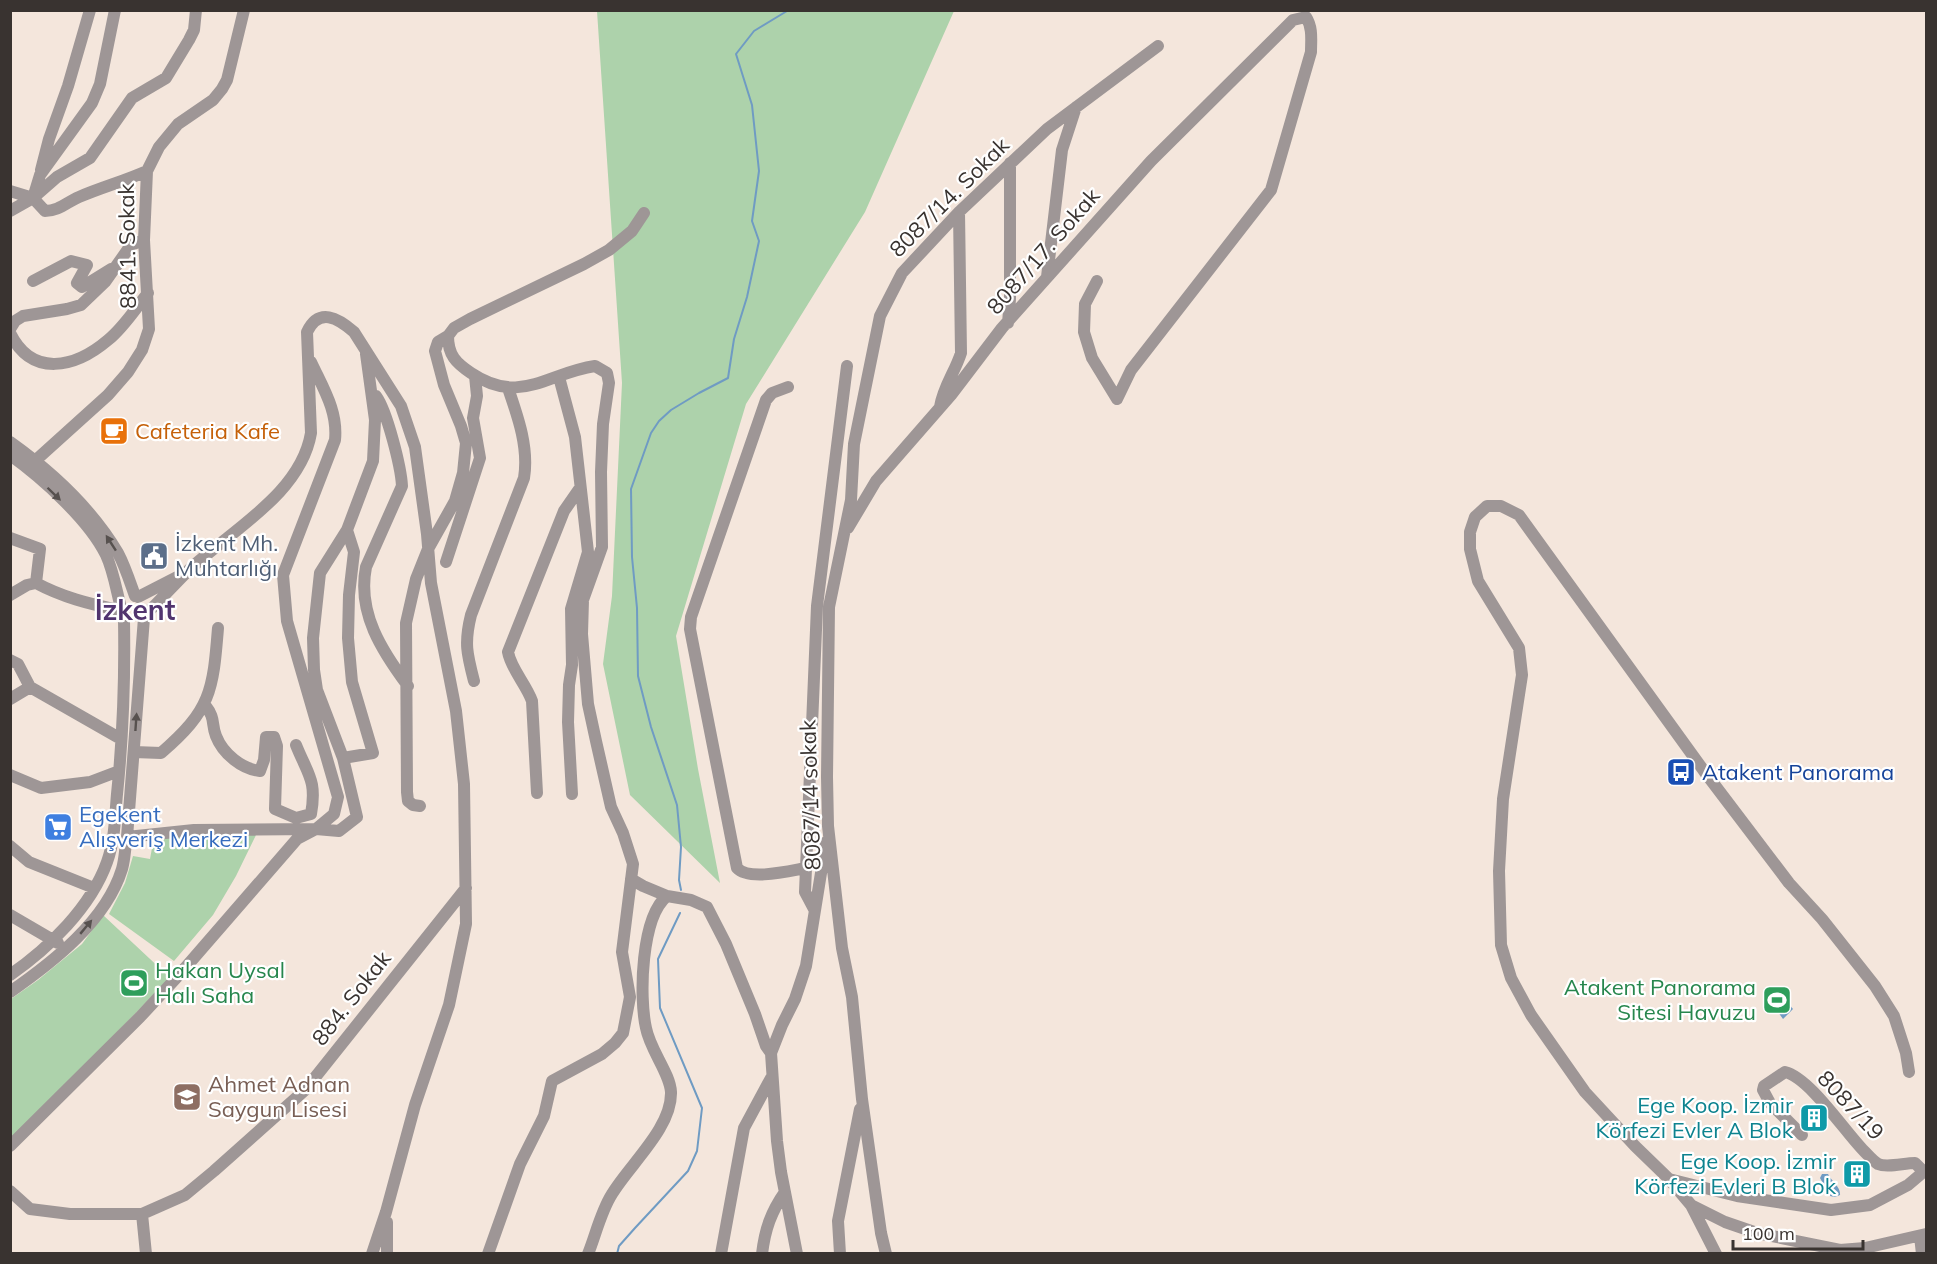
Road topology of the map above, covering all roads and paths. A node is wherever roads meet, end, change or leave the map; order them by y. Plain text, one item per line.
1 (90, 10) edge
2 (115, 10) edge
3 (196, 10) edge
4 (244, 10) edge
5 (1158, 46) dead end
6 (1076, 106) junction
7 (1010, 164) junction
8 (147, 171) junction
9 (40, 175) junction
10 (10, 191) edge
11 (33, 198) junction
12 (10, 211) edge
13 (959, 212) junction
14 (645, 213) dead end
15 (144, 240) junction
16 (119, 263) junction
17 (1047, 277) junction
18 (33, 282) dead end
19 (1097, 282) dead end
20 (148, 293) junction
21 (1008, 322) junction
22 (10, 331) edge
23 (448, 336) junction
24 (365, 351) junction
25 (309, 358) junction
26 (847, 366) dead end
27 (475, 376) junction
28 (559, 377) junction
29 (788, 387) dead end
30 (508, 388) junction
31 (372, 390) junction
32 (940, 408) junction
33 (10, 442) edge
34 (10, 455) edge
35 (33, 465) junction
36 (580, 488) junction
37 (347, 530) junction
38 (10, 538) edge
39 (842, 540) junction
40 (428, 549) junction
41 (446, 562) dead end
42 (191, 568) junction
43 (36, 583) junction
44 (10, 595) edge
45 (137, 597) junction
46 (121, 611) junction
47 (145, 616) junction
48 (218, 628) dead end
49 (10, 660) edge
50 (474, 681) dead end
51 (408, 686) junction
52 (30, 687) junction
53 (10, 699) edge
54 (205, 705) junction
55 (122, 739) junction
56 (296, 746) dead end
57 (134, 752) junction
58 (343, 758) junction
59 (119, 771) junction
60 (10, 775) edge
61 (537, 793) dead end
62 (572, 794) dead end
63 (420, 806) dead end
64 (828, 826) junction
65 (316, 829) junction
66 (127, 837) junction
67 (10, 846) edge
68 (806, 868) junction
69 (631, 879) junction
70 (94, 888) junction
71 (466, 888) junction
72 (667, 896) junction
73 (814, 909) junction
74 (10, 915) edge
75 (55, 939) junction
76 (65, 950) junction
77 (10, 975) edge
78 (10, 992) edge
79 (771, 1053) junction
80 (1909, 1072) dead end
81 (772, 1076) junction
82 (862, 1099) junction
83 (1802, 1135) dead end
84 (10, 1146) edge
85 (1669, 1179) junction
86 (10, 1191) edge
87 (785, 1192) junction
88 (1690, 1205) junction
89 (386, 1212) junction
90 (142, 1214) junction
91 (1923, 1235) edge
92 (146, 1254) edge
93 (372, 1254) edge
94 (387, 1254) edge
95 (488, 1254) edge
96 (588, 1254) edge
97 (721, 1254) edge
98 (762, 1254) edge
99 (797, 1254) edge
100 (840, 1254) edge
101 (886, 1254) edge
102 (1716, 1254) edge
103 (1922, 1254) edge

1 - 9 street
2 - 9 street
3 - 11 street
4 - 8 street, 8841. Sokak
5 - 6 street, 8087/14. Sokak
6 - 7 street, 8087/14. Sokak
6 - 17 street
7 - 13 street, 8087/14. Sokak
7 - 21 street
8 - 11 street
8 - 15 street, 8841. Sokak
9 - 11 street
10 - 11 street
11 - 12 street
13 - 32 street
13 - 39 street, 8087/14. Sokak
14 - 23 street
15 - 16 street
15 - 20 street, 8841. Sokak
16 - 18 street
16 - 22 street
17 - 19 street, 8087/17. Sokak
17 - 21 street, 8087/17. Sokak
20 - 22 street
20 - 35 street, 8841. Sokak
21 - 32 street, 8087/17. Sokak
23 - 27 street
23 - 40 street
24 - 25 street
24 - 31 street
24 - 40 street
25 - 42 street
25 - 65 street
26 - 68 street
27 - 30 street
27 - 41 street
28 - 30 street
28 - 36 street
28 - 69 street
29 - 68 street
30 - 50 street
31 - 37 street
31 - 51 street
32 - 39 street, 8087/17. Sokak
33 - 35 street
34 - 35 street
45 -> 35 street
35 -> 46 street
36 - 61 street
36 - 62 street
37 - 58 street
37 - 58 street
38 - 43 street
39 - 64 street, 8087/14 sokak
40 - 51 street
40 - 71 street
42 - 45 street
42 - 47 street
43 - 44 street
43 - 46 street
45 - 46 street
45 - 47 street
46 - 47 street
46 - 55 street
57 -> 47 street
48 - 54 street
49 - 52 street
51 - 63 street
52 - 53 street
52 - 55 street
54 - 56 street
54 - 57 street
55 - 59 street
57 - 66 street
58 - 65 street
59 - 60 street
59 - 70 street
64 - 73 street
64 - 82 street, 8087/14 sokak
65 - 66 street
65 - 84 street
76 -> 66 street
67 - 70 street
68 - 73 street
69 - 72 street
69 - 95 street
70 - 75 street
71 - 89 street
71 - 90 street, 884. Sokak
72 - 79 street
72 - 96 street
73 - 79 street
74 - 75 street
75 - 76 street
75 - 77 street
76 - 78 street
79 - 81 street
80 - 85 street
81 - 87 street
81 - 97 street
82 - 100 street
82 - 101 street
83 - 85 street, 8087/19
85 - 88 street
86 - 90 street, 884. Sokak
87 - 98 street
87 - 99 street
88 - 91 street
88 - 102 street
89 - 93 street
89 - 94 street
90 - 92 street
91 - 103 street

